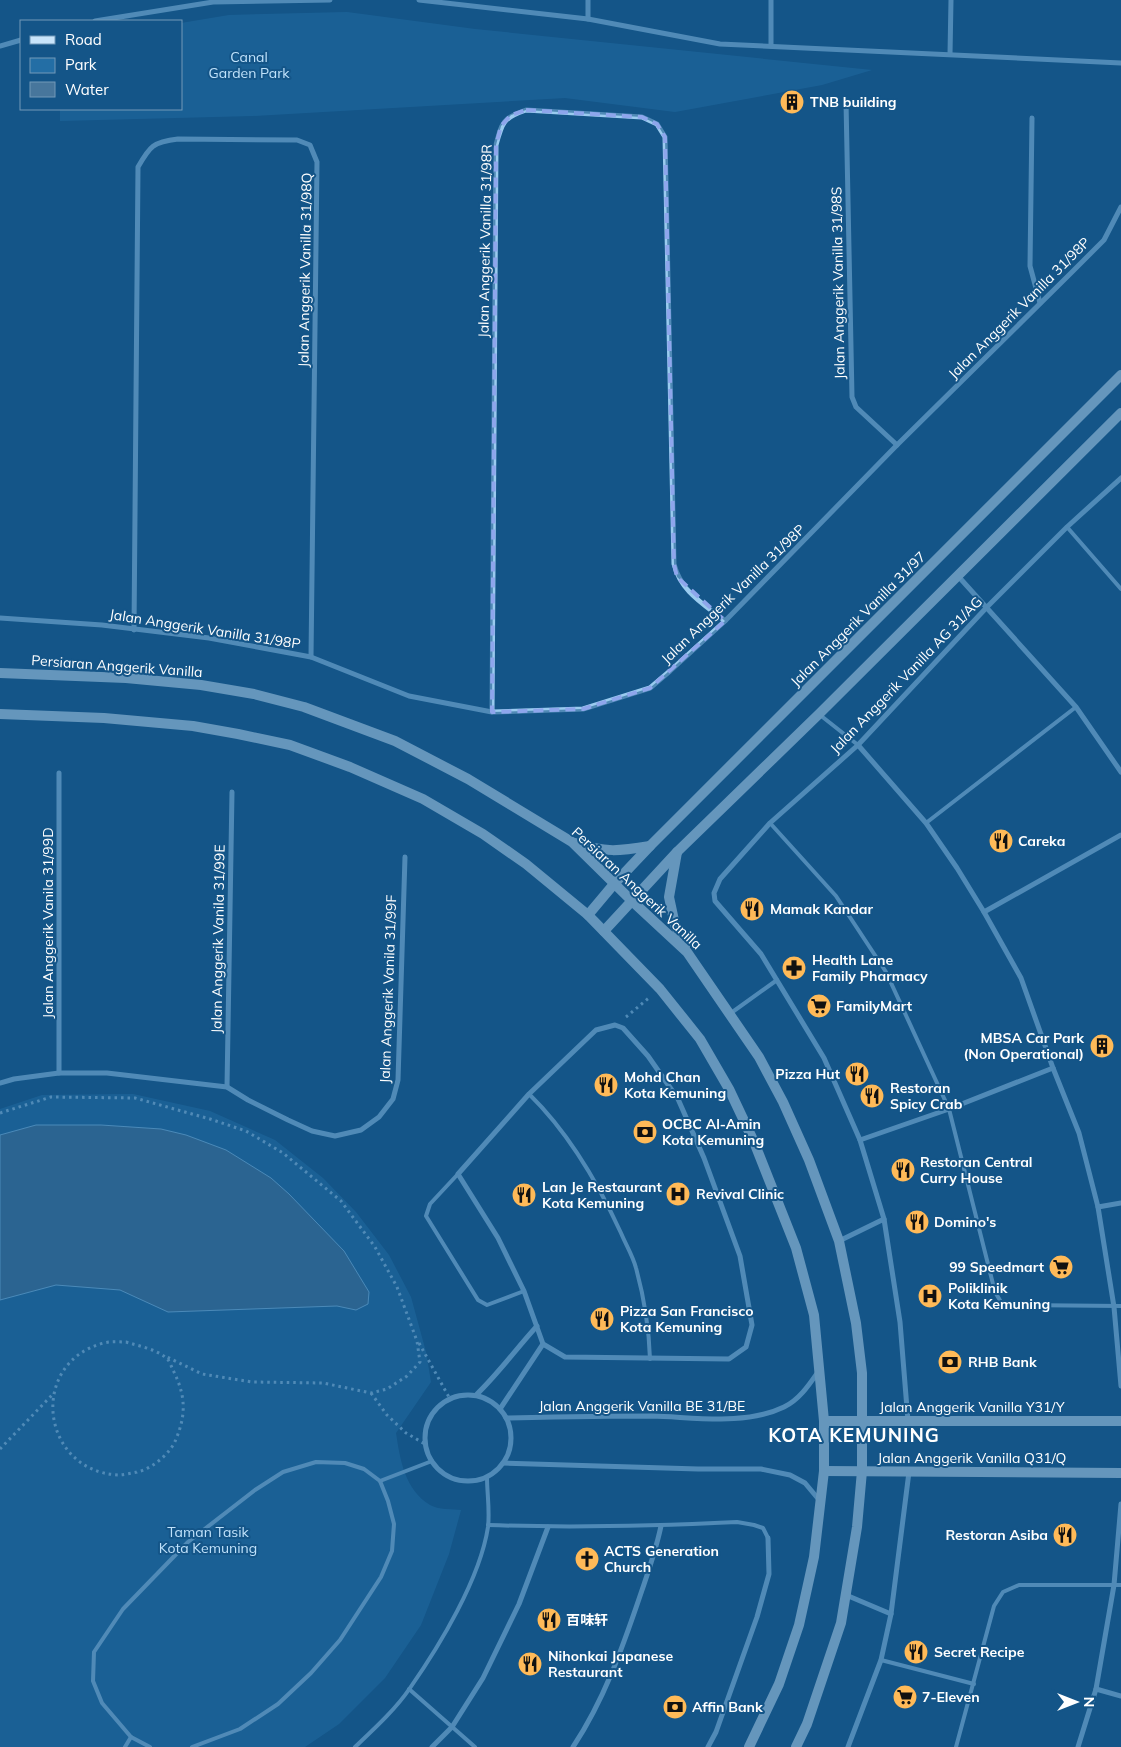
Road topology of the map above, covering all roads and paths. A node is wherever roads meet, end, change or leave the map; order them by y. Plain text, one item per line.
1 (330, 0) edge
2 (419, 0) edge
3 (588, 0) edge
4 (772, 0) edge
5 (950, 0) edge
6 (213, 1) edge
7 (588, 19) junction
8 (101, 20) edge
9 (20, 40) edge
10 (0, 46) edge
11 (771, 46) junction
12 (950, 54) junction
13 (1121, 63) edge
14 (846, 102) dead end
15 (1032, 118) dead end
16 (1121, 207) edge
17 (1040, 303) junction
18 (1121, 375) edge
19 (1121, 413) edge
20 (897, 445) junction
21 (1121, 478) edge
22 (1067, 527) junction
23 (958, 576) junction
24 (1121, 589) edge
25 (988, 607) junction
26 (0, 618) edge
27 (725, 621) junction
28 (134, 630) junction
29 (311, 657) junction
30 (0, 673) edge
31 (1076, 706) junction
32 (492, 712) junction
33 (819, 714) junction
34 (0, 716) edge
35 (858, 745) junction
36 (1121, 772) edge
37 (60, 773) dead end
38 (232, 792) dead end
39 (770, 823) junction
40 (926, 823) junction
41 (1121, 836) edge
42 (572, 842) junction
43 (650, 846) junction
44 (678, 851) junction
45 (405, 857) dead end
46 (614, 884) junction
47 (632, 901) junction
48 (984, 912) junction
49 (588, 915) junction
50 (604, 930) junction
51 (688, 952) junction
52 (777, 980) junction
53 (660, 989) junction
54 (731, 1013) junction
55 (615, 1025) junction
56 (1052, 1068) junction
57 (60, 1073) junction
58 (0, 1083) edge
59 (227, 1087) junction
60 (529, 1094) junction
61 (948, 1109) junction
62 (0, 1113) edge
63 (860, 1140) junction
64 (458, 1174) junction
65 (1121, 1203) edge
66 (1098, 1207) junction
67 (884, 1219) junction
68 (839, 1241) junction
69 (524, 1291) junction
70 (1121, 1306) edge
71 (1114, 1307) junction
72 (538, 1326) junction
73 (417, 1341) junction
74 (543, 1344) junction
75 (167, 1358) junction
76 (650, 1359) junction
77 (820, 1369) junction
78 (1121, 1386) edge
79 (54, 1392) junction
80 (371, 1393) junction
81 (476, 1395) junction
82 (450, 1399) junction
83 (500, 1409) junction
84 (506, 1418) junction
85 (824, 1421) junction
86 (862, 1421) junction
87 (908, 1421) junction
88 (1121, 1421) edge
89 (426, 1444) junction
90 (0, 1449) edge
91 (432, 1461) junction
92 (503, 1463) junction
93 (824, 1471) junction
94 (862, 1471) junction
95 (909, 1472) junction
96 (1121, 1473) edge
97 (487, 1477) junction
98 (380, 1481) junction
99 (820, 1502) junction
100 (1121, 1504) edge
101 (488, 1525) junction
102 (661, 1526) junction
103 (548, 1527) junction
104 (768, 1538) joint
105 (1114, 1585) junction
106 (1121, 1585) edge
107 (846, 1594) junction
108 (892, 1614) junction
109 (881, 1660) junction
110 (974, 1684) junction
111 (409, 1690) junction
112 (1096, 1690) junction
113 (1121, 1696) edge
114 (452, 1727) junction
115 (131, 1737) junction
116 (125, 1747) edge
117 (150, 1747) edge
118 (192, 1747) edge
119 (355, 1747) edge
120 (432, 1747) edge
121 (475, 1747) edge
122 (573, 1747) edge
123 (708, 1747) edge
124 (749, 1747) edge
125 (796, 1747) edge
126 (848, 1747) edge
127 (956, 1747) edge
128 (1078, 1747) edge

1 - 6 street
2 - 7 street
3 - 7 street
4 - 11 street
5 - 12 street
6 - 8 street
7 - 11 street
9 - 10 street
11 - 12 street
12 - 13 street
14 - 20 street, Jalan Anggerik Vanilla 31/98S
15 - 17 street
16 - 17 street, Jalan Anggerik Vanilla 31/98P
17 - 20 street, Jalan Anggerik Vanilla 31/98P
18 - 43 main road, Jalan Anggerik Vanilla 31/97
19 - 23 main road
20 - 27 street, Jalan Anggerik Vanilla 31/98P
21 - 22 street, Jalan Anggerik Vanilla AG 31/AG
22 - 24 lane
22 - 25 street, Jalan Anggerik Vanilla AG 31/AG
23 - 25 street
23 - 33 main road
25 - 31 street
25 - 35 street, Jalan Anggerik Vanilla AG 31/AG
26 - 28 street, Jalan Anggerik Vanilla 31/98P
27 - 32 street, Jalan Anggerik Vanilla 31/98P
27 - 32 street, Jalan Anggerik Vanilla 31/98R
28 - 29 street, Jalan Anggerik Vanilla 31/98P
28 - 29 street, Jalan Anggerik Vanilla 31/98Q
29 - 32 street, Jalan Anggerik Vanilla 31/98P
30 - 42 main road, Persiaran Anggerik Vanilla
31 - 36 street
31 - 40 lane
33 - 35 lane
33 - 44 main road
34 - 49 main road
35 - 39 street, Jalan Anggerik Vanilla AG 31/AG
35 - 40 street
37 - 57 street, Jalan Anggerik Vanila 31/99D
38 - 59 street, Jalan Anggerik Vanila 31/99E
39 - 52 street, Jalan Anggerik Vanilla AG 31/AG
39 - 61 lane
40 - 48 street
41 - 48 street
42 - 43 main road
42 - 46 main road, Persiaran Anggerik Vanilla
43 - 46 main road, Jalan Anggerik Vanilla 31/97
44 - 47 main road
44 - 51 main road
45 - 59 street, Jalan Anggerik Vanila 31/99F
46 - 47 main road, Persiaran Anggerik Vanilla
46 - 49 main road, Jalan Anggerik Vanilla 31/97
47 - 50 main road
47 - 51 main road, Persiaran Anggerik Vanilla
48 - 56 street
49 - 50 main road
50 - 53 main road
51 - 54 main road, Persiaran Anggerik Vanilla
52 - 54 lane
52 - 63 street
53 - 55 path
53 - 77 main road
54 - 68 main road, Persiaran Anggerik Vanilla
55 - 60 street
55 - 76 street
56 - 61 street
56 - 66 street
57 - 58 street
57 - 59 street
60 - 64 street
60 - 76 lane
61 - 63 street
61 - 71 lane
62 - 73 path
63 - 67 street
64 - 69 street
64 - 69 lane
65 - 66 street
66 - 71 street
67 - 68 street
67 - 87 street
68 - 86 main road, Persiaran Anggerik Vanilla
69 - 72 street
70 - 71 lane
71 - 78 street
72 - 74 street
72 - 81 street
73 - 80 path
73 - 82 path
74 - 76 street
74 - 83 street
75 - 79 path
75 - 79 path
75 - 80 path
77 - 84 street, Jalan Anggerik Vanilla BE 31/BE
77 - 85 main road
79 - 90 path
80 - 89 path
81 - 82 street
81 - 83 street
82 - 89 street
83 - 84 street
84 - 92 street
85 - 86 main road, Jalan Anggerik Vanilla Y31/Y
85 - 93 main road
86 - 87 main road, Jalan Anggerik Vanilla Y31/Y
86 - 94 main road, Persiaran Anggerik Vanilla
87 - 88 main road, Jalan Anggerik Vanilla Y31/Y
89 - 91 street
91 - 97 street
91 - 98 lane
92 - 97 street
92 - 99 street
93 - 94 main road, Jalan Anggerik Vanilla Q31/Q
93 - 99 main road
94 - 95 main road, Jalan Anggerik Vanilla Q31/Q
94 - 107 main road, Persiaran Anggerik Vanilla
95 - 96 main road, Jalan Anggerik Vanilla Q31/Q
95 - 108 street
97 - 101 lane
98 - 115 lane
98 - 118 lane
99 - 124 main road
100 - 105 street
101 - 103 lane
101 - 111 lane
102 - 103 lane
102 - 104 lane
102 - 122 street
103 - 114 street
104 - 123 street
105 - 106 lane
105 - 110 lane
105 - 112 street
107 - 108 street
107 - 125 main road, Persiaran Anggerik Vanilla
108 - 109 street
109 - 110 lane
109 - 126 street
110 - 127 lane
111 - 114 lane
111 - 119 lane
112 - 113 street
112 - 128 street
114 - 120 street
114 - 121 lane
115 - 116 lane
115 - 117 lane

